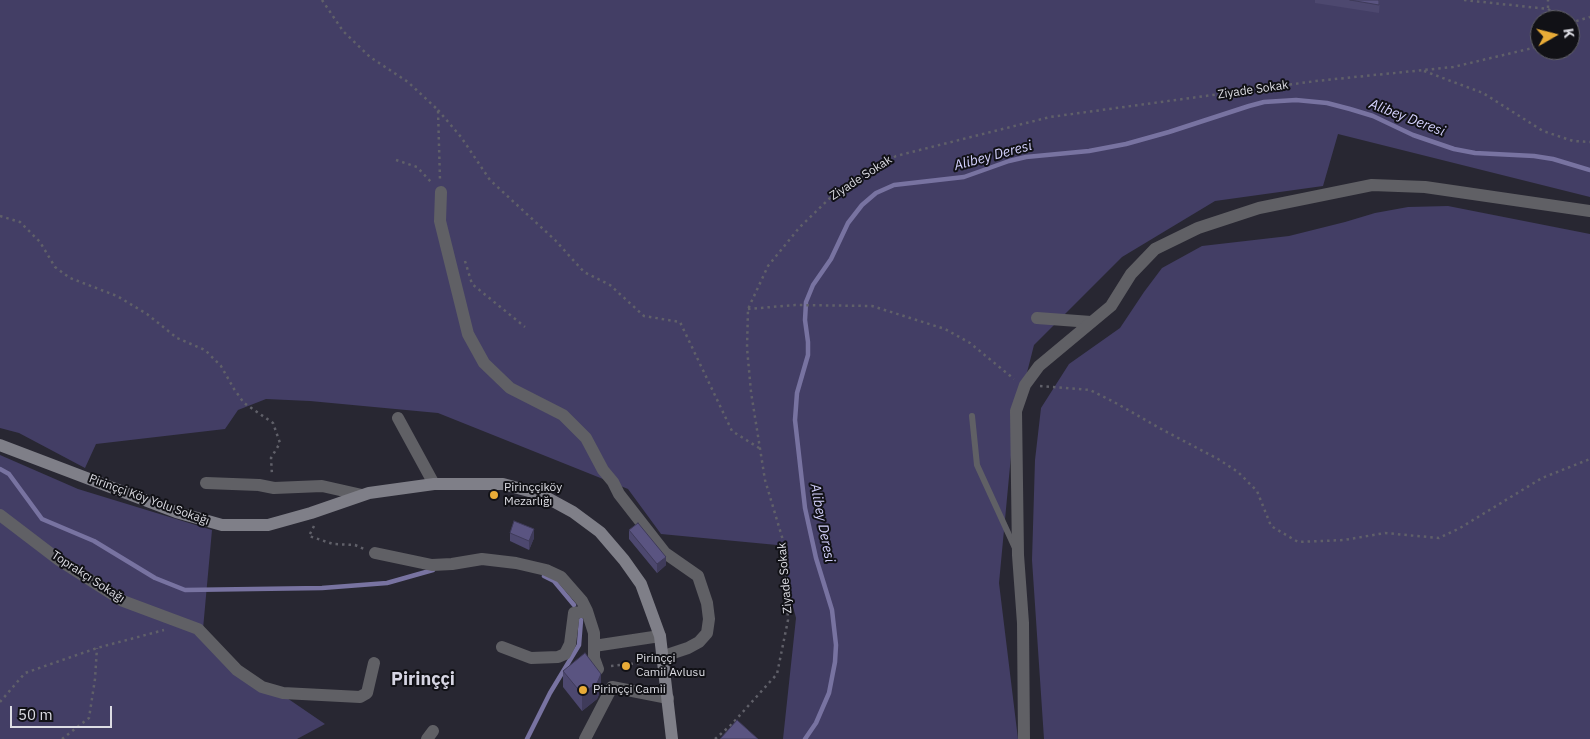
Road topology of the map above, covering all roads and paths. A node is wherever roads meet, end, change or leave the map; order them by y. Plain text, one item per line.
1 (322, 0) edge
2 (1464, 0) edge
3 (1498, 0) edge
4 (1548, 0) edge
5 (1501, 4) junction
6 (1548, 9) joint
7 (1530, 49) edge
8 (1423, 70) junction
9 (438, 110) junction
10 (1590, 142) edge
11 (396, 160) dead end
12 (440, 192) junction
13 (1590, 211) edge
14 (0, 216) edge
15 (463, 257) dead end
16 (748, 309) junction
17 (1037, 318) dead end
18 (1091, 322) junction
19 (525, 327) dead end
20 (1025, 385) junction
21 (972, 416) dead end
22 (398, 418) dead end
23 (0, 445) edge
24 (760, 448) junction
25 (1590, 459) edge
26 (206, 483) dead end
27 (434, 484) junction
28 (274, 488) junction
29 (362, 495) junction
30 (323, 509) junction
31 (0, 515) edge
32 (375, 553) joint
33 (1018, 555) junction
34 (587, 611) junction
35 (186, 624) junction
36 (660, 636) junction
37 (594, 646) junction
38 (502, 647) dead end
39 (97, 648) junction
40 (664, 658) junction
41 (374, 663) dead end
42 (604, 670) junction
43 (612, 687) junction
44 (668, 698) junction
45 (0, 702) edge
46 (62, 739) edge
47 (585, 739) edge
48 (672, 739) edge
49 (715, 739) edge
50 (1024, 739) edge

1 - 9 path
2 - 5 path
3 - 5 path
4 - 6 path
5 - 6 path
7 - 8 path, Ziyade Sokak
8 - 10 path
8 - 16 path, Ziyade Sokak
9 - 12 path
9 - 24 path
11 - 12 path
12 - 40 street
13 - 18 street
14 - 28 path
15 - 19 path
16 - 20 path
16 - 24 path, Ziyade Sokak
17 - 18 street
18 - 20 street
20 - 25 path
20 - 33 street
21 - 33 lane
22 - 27 street
23 - 30 main road, Pirinççi Köy Yolu Sokağı
24 - 49 path, Ziyade Sokak
26 - 28 street
27 - 29 main road, Pirinççi Köy Yolu Sokağı
27 - 36 main road, Pirinççi Köy Yolu Sokağı
28 - 29 street
29 - 30 main road, Pirinççi Köy Yolu Sokağı
30 - 32 path
31 - 35 street, Toprakçı Sokağı
32 - 34 street
33 - 50 street
34 - 37 street
34 - 38 street
35 - 39 path
35 - 41 street, Toprakçı Sokağı
36 - 37 street
36 - 40 main road, Pirinççi Köy Yolu Sokağı
37 - 42 street
39 - 45 path
39 - 46 path
40 - 42 path
40 - 44 main road, Pirinççi Köy Yolu Sokağı
42 - 43 street
43 - 44 street
43 - 47 street
44 - 48 main road, Pirinççi Köy Yolu Sokağı

